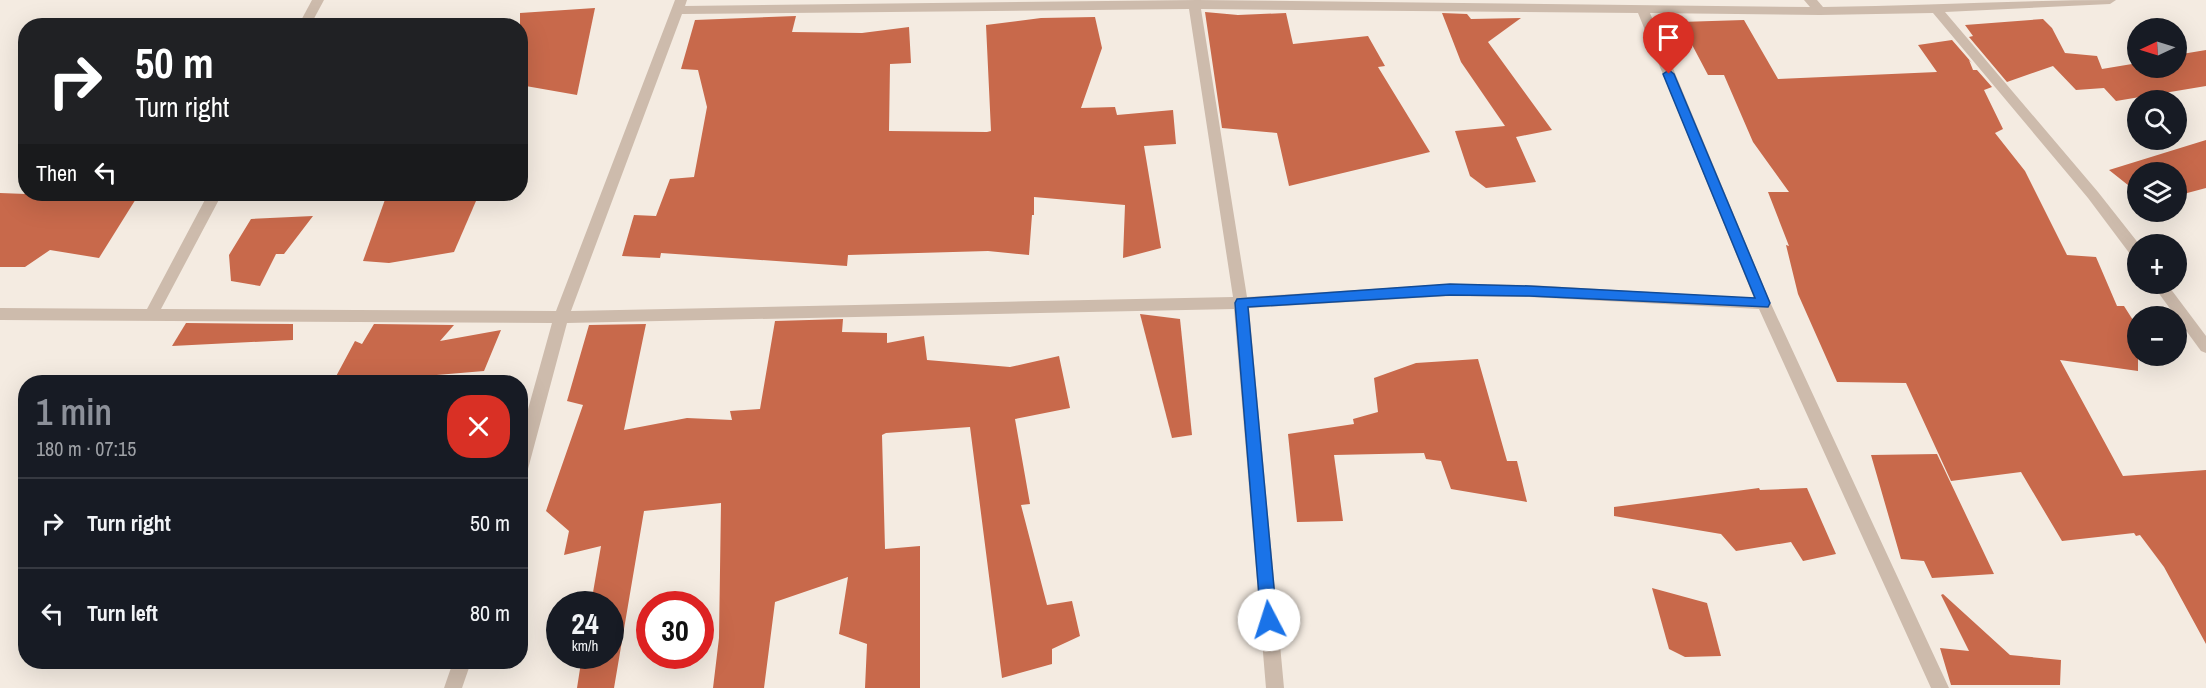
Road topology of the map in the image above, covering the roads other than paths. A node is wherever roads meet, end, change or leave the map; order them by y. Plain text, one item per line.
1 (318, 0) edge
2 (1810, 0) edge
3 (2110, 0) edge
4 (1192, 2) edge
5 (680, 5) edge
6 (1936, 9) junction
7 (1643, 11) junction
8 (1820, 11) junction
9 (308, 18) edge
10 (211, 201) edge
11 (2127, 240) edge
12 (2166, 294) edge
13 (1241, 303) junction
14 (1764, 303) junction
15 (152, 313) junction
16 (0, 314) edge
17 (561, 317) junction
18 (2206, 347) edge
19 (528, 439) edge
20 (460, 669) edge
21 (453, 688) edge
22 (1275, 688) edge
23 (1940, 688) edge

1 - 9 street
2 - 8 street
3 - 6 street
4 - 5 street
4 - 7 street
4 - 13 street
5 - 17 street
6 - 8 street
6 - 11 street
7 - 8 street
7 - 14 street
10 - 15 street
12 - 18 street
13 - 14 street
13 - 17 street
13 - 22 street
14 - 23 street
15 - 16 street
15 - 17 street
17 - 19 street
20 - 21 street

